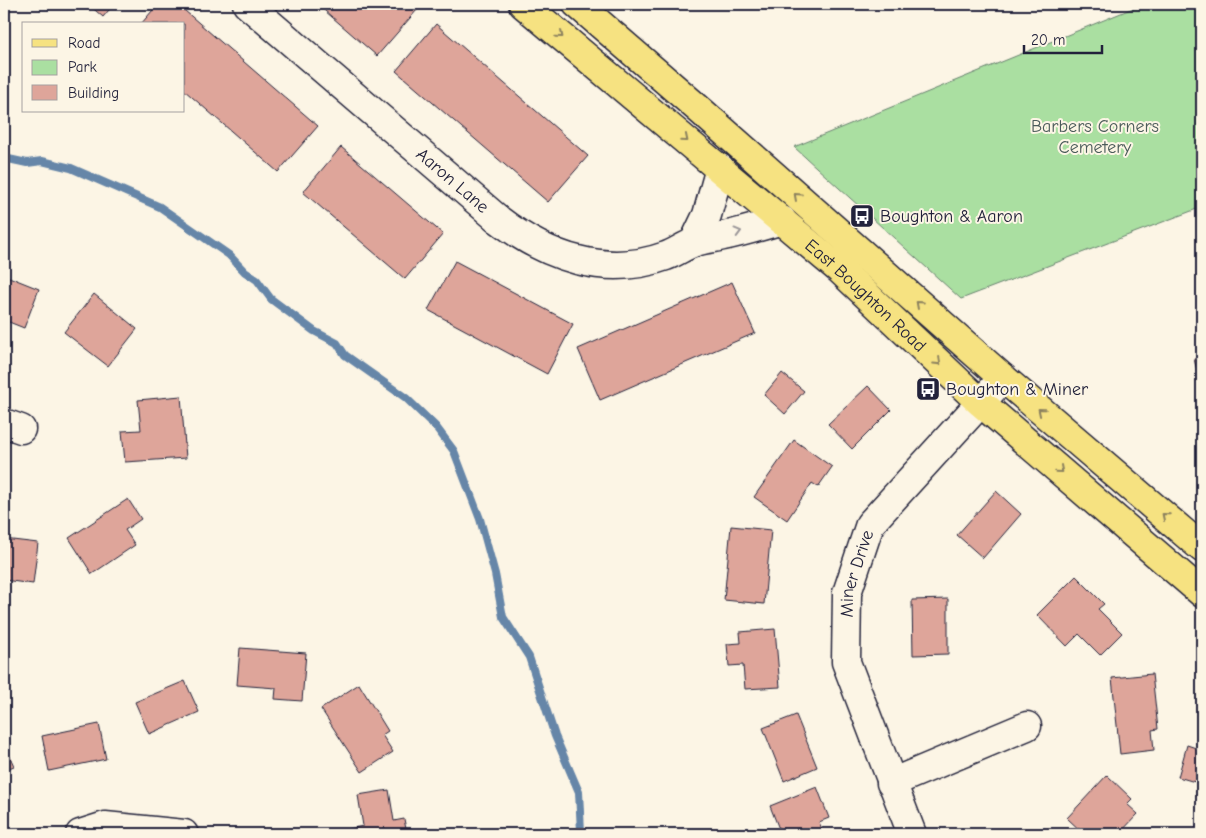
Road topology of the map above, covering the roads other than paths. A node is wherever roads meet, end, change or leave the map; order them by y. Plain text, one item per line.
1 (247, 4) edge
2 (523, 4) edge
3 (577, 4) edge
4 (720, 168) junction
5 (782, 220) junction
6 (694, 242) junction
7 (1003, 378) junction
8 (981, 403) junction
9 (1202, 548) edge
10 (1202, 593) edge
11 (1028, 726) dead end
12 (891, 783) junction
13 (80, 834) edge
14 (184, 834) edge
15 (912, 834) edge

1 - 6 street, Aaron Lane
2 -> 4 main road, East Boughton Road
7 -> 3 main road, East Boughton Road
4 - 5 main road, East Boughton Road
4 - 6 street
6 -> 5 street, Aaron Lane
5 -> 8 main road, East Boughton Road
7 - 8 street, Miner Drive
9 -> 7 main road, East Boughton Road
8 -> 10 main road, East Boughton Road
8 - 12 street, Miner Drive
11 - 12 street
12 - 15 street, Miner Drive
13 - 14 street

